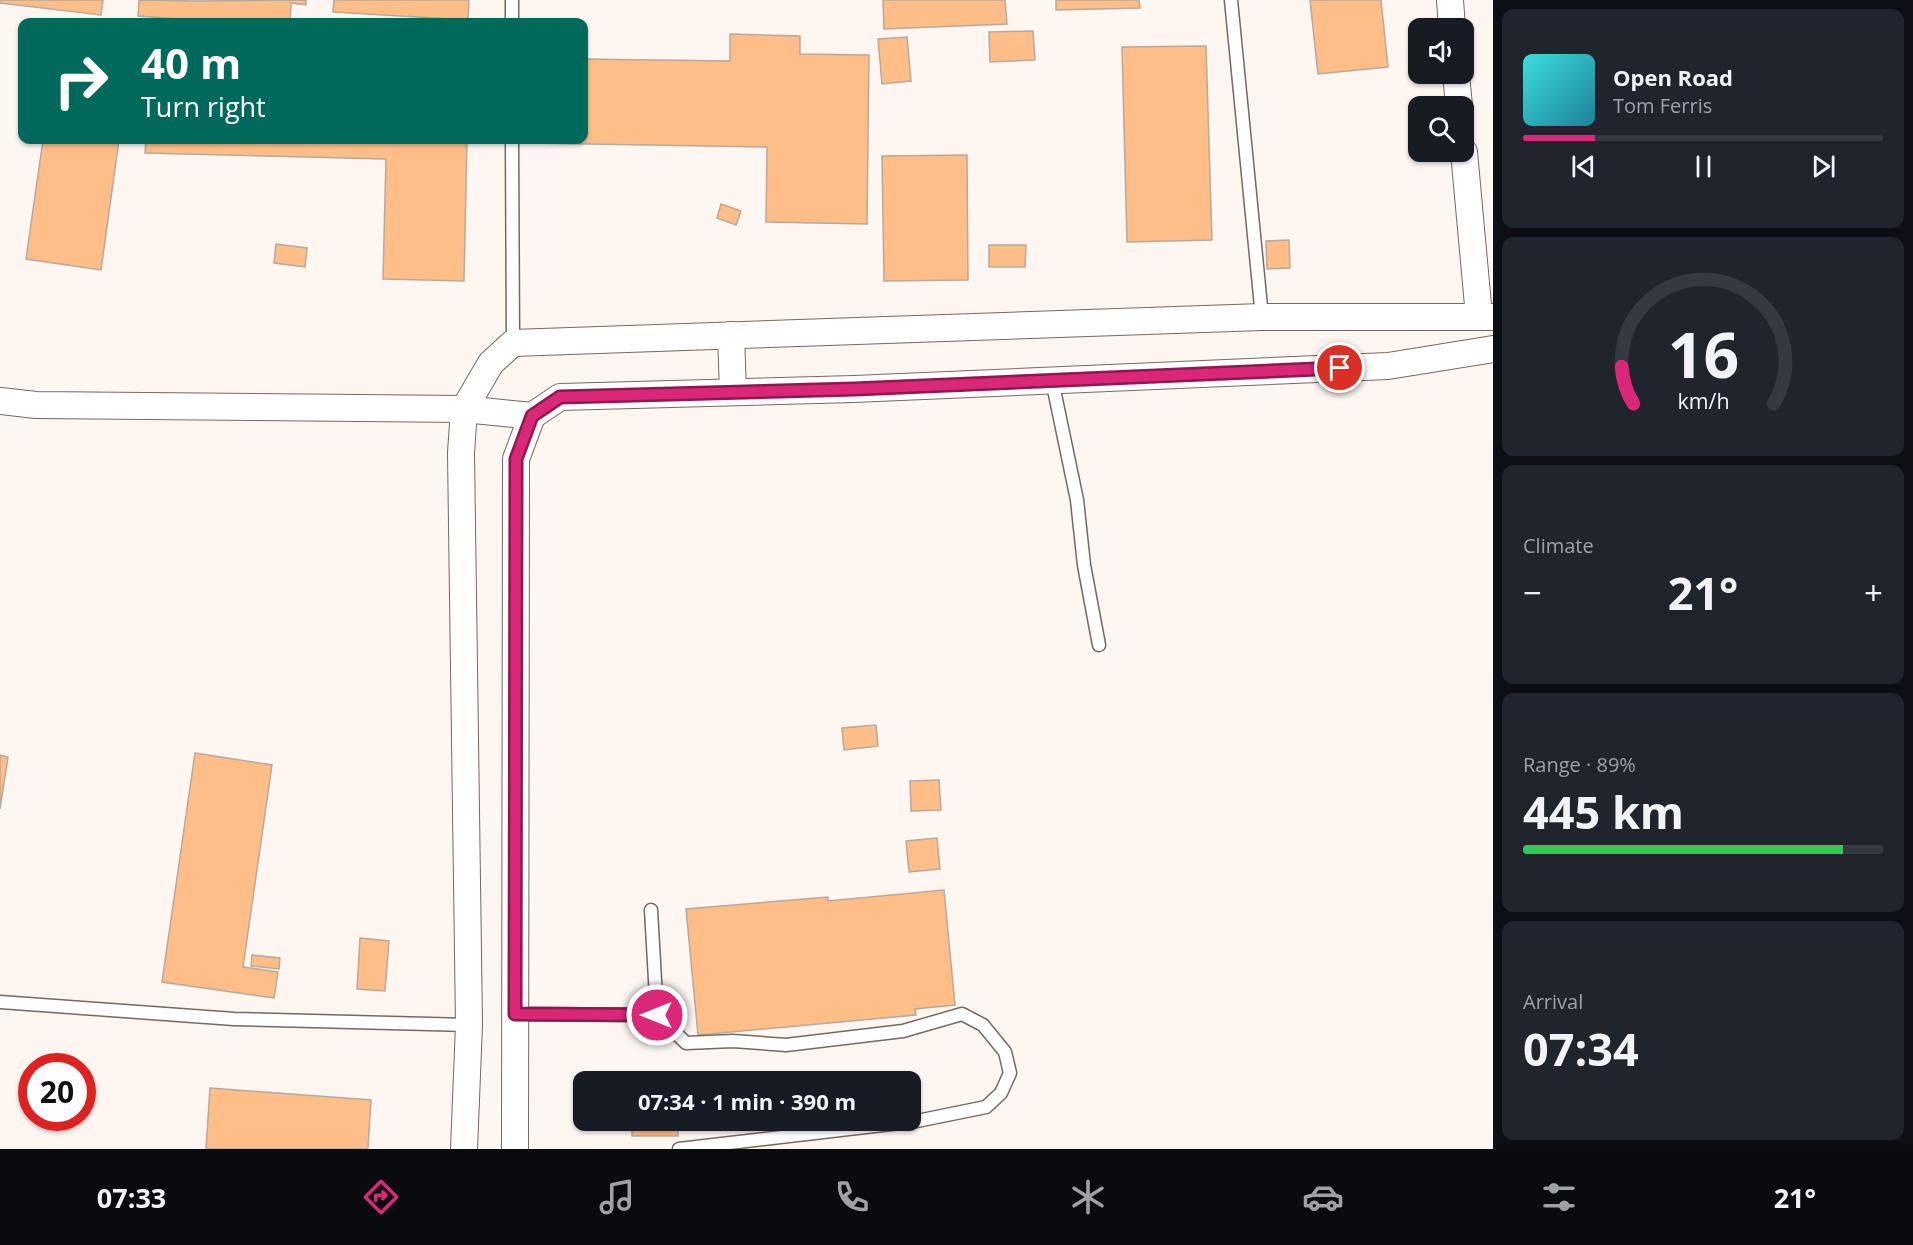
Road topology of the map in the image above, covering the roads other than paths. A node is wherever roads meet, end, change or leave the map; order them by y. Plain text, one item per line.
1 (512, 0) edge
2 (1231, 0) edge
3 (1450, 0) edge
4 (512, 18) edge
5 (1451, 18) edge
6 (512, 144) edge
7 (1465, 162) edge
8 (1262, 317) junction
9 (1486, 317) edge
10 (731, 335) junction
11 (513, 343) junction
12 (1493, 349) edge
13 (1052, 380) junction
14 (734, 392) junction
15 (0, 401) edge
16 (464, 408) junction
17 (532, 416) junction
18 (1099, 645) dead end
19 (651, 910) dead end
20 (0, 1002) edge
21 (515, 1014) junction
22 (657, 1015) junction
23 (469, 1025) junction
24 (464, 1149) edge
25 (515, 1149) edge
26 (679, 1149) edge

1 - 4 lane
2 - 8 lane
3 - 5 street
6 - 11 lane
7 - 9 street
8 - 9 street
8 - 10 street
10 - 11 street
10 - 14 street
11 - 16 street
12 - 13 street
13 - 14 street
13 - 18 lane
14 - 17 street
15 - 16 street
16 - 17 street
16 - 23 street
17 - 21 street
19 - 22 lane
20 - 23 lane
21 - 22 lane
21 - 25 street
22 - 26 lane
23 - 24 street

